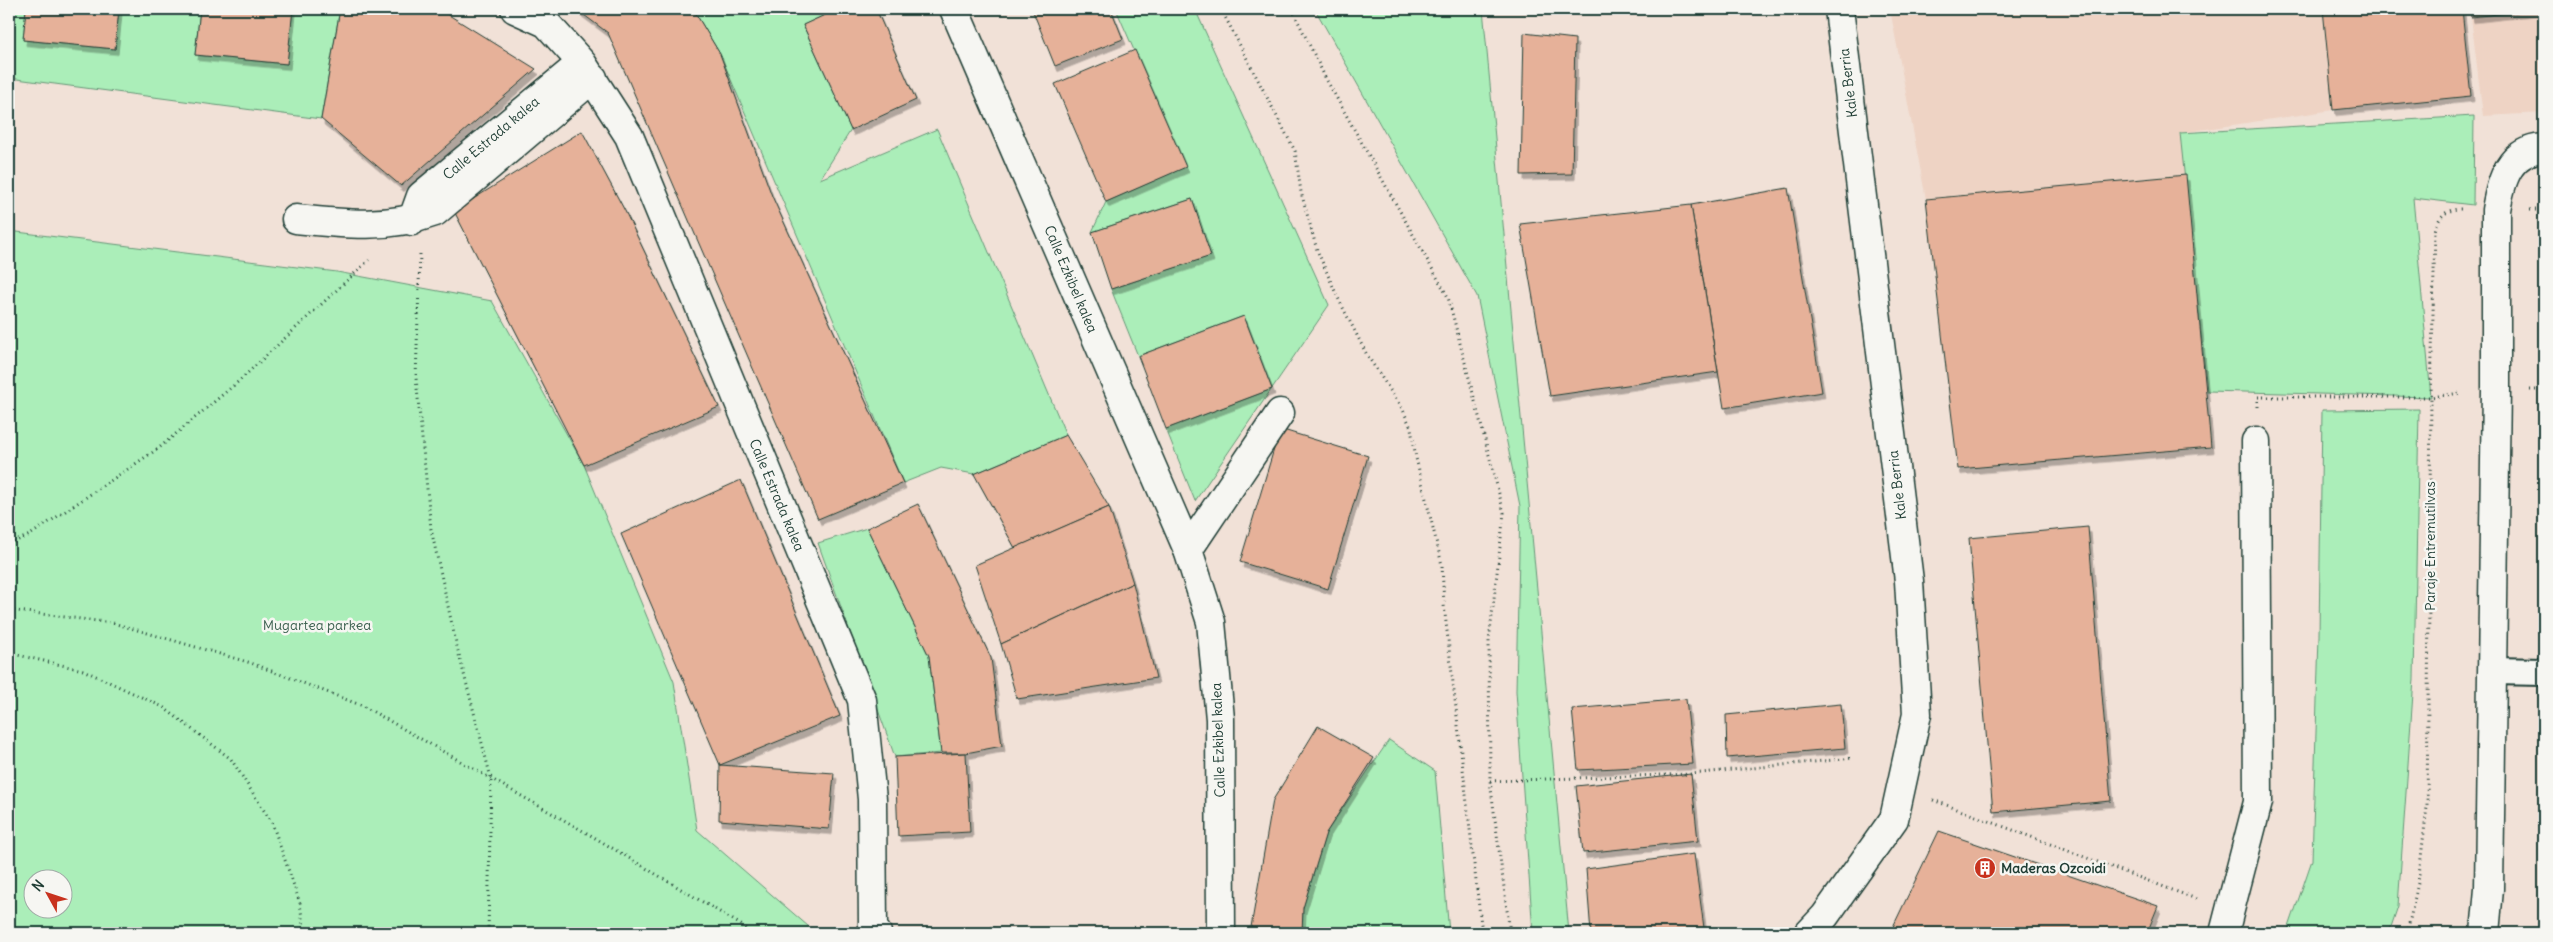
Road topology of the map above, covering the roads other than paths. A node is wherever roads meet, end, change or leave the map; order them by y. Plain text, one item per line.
1 (515, 9) edge
2 (954, 9) edge
3 (1839, 9) edge
4 (587, 70) junction
5 (2544, 148) edge
6 (296, 219) dead end
7 (1280, 413) dead end
8 (2256, 441) road end
9 (1188, 550) junction
10 (2492, 671) junction
11 (2544, 672) edge
12 (2227, 922) edge
13 (877, 933) edge
14 (1221, 933) edge
15 (1809, 933) edge
16 (2485, 933) edge

1 - 4 street, Calle Estrada kalea
2 - 9 street, Calle Ezkibel kalea
3 - 15 street, Kale Berria
4 - 6 street, Calle Estrada kalea
4 - 13 street, Calle Estrada kalea
5 - 10 street
7 - 9 street
8 - 12 street
9 - 14 street, Calle Ezkibel kalea
10 - 11 street
10 - 16 street

